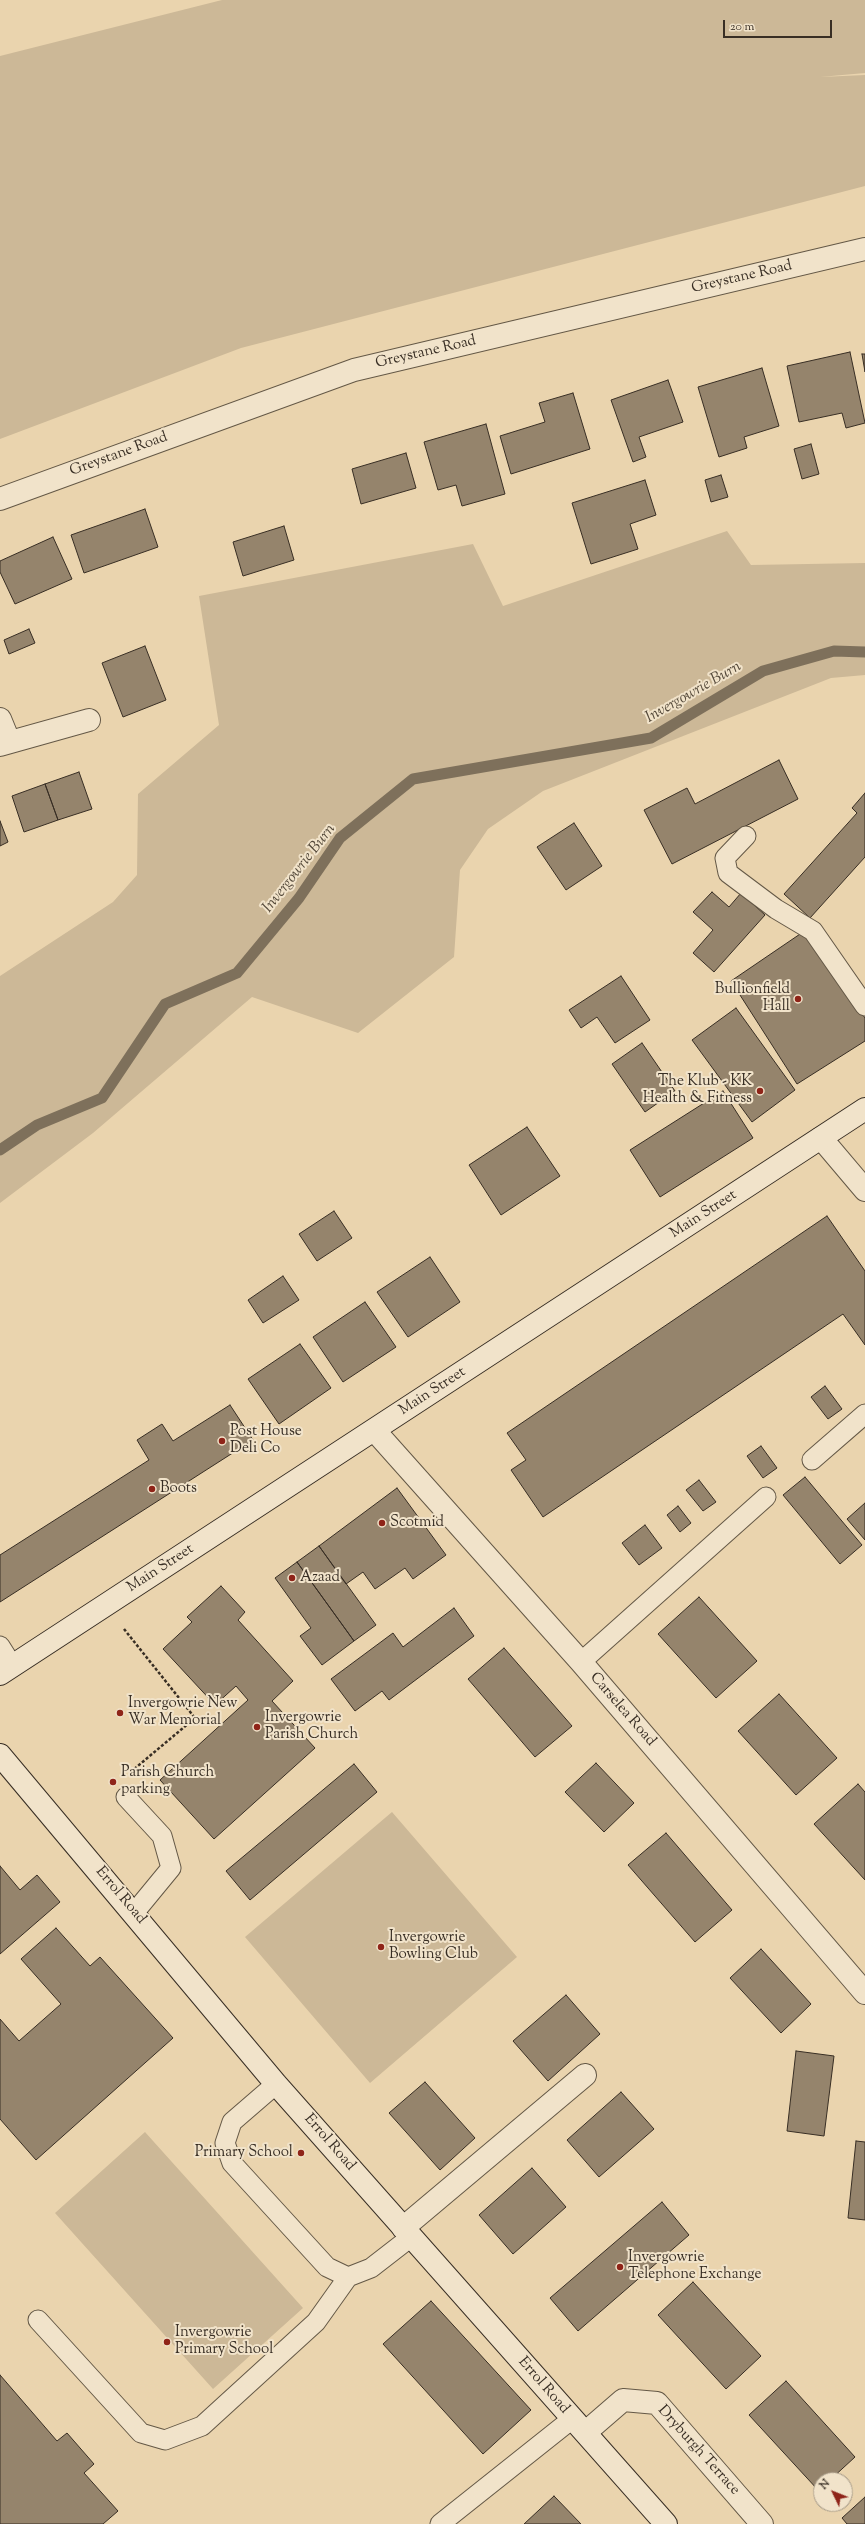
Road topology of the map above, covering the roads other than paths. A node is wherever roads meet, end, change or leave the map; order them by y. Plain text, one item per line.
1 (865, 249) edge
2 (0, 498) edge
3 (0, 719) edge
4 (89, 720) dead end
5 (4, 743) edge
6 (746, 836) dead end
7 (865, 1006) edge
8 (865, 1109) edge
9 (821, 1138) junction
10 (865, 1190) edge
11 (865, 1414) edge
12 (375, 1431) junction
13 (812, 1460) dead end
14 (766, 1498) dead end
15 (0, 1646) edge
16 (581, 1662) junction
17 (6, 1670) edge
18 (0, 1755) edge
19 (126, 1797) road end
20 (134, 1913) junction
21 (865, 1994) edge
22 (585, 2075) dead end
23 (276, 2084) junction
24 (407, 2232) junction
25 (348, 2277) junction
26 (38, 2320) dead end
27 (579, 2425) junction
28 (440, 2524) edge
29 (666, 2524) edge
30 (762, 2524) edge

1 - 2 street, Greystane Road
3 - 5 street
4 - 5 street
6 - 7 lane
8 - 9 street, Main Street
9 - 10 street
9 - 12 street, Main Street
11 - 13 lane
12 - 16 street, Carselea Road
12 - 17 street, Main Street
14 - 16 lane
15 - 17 lane
16 - 21 street, Carselea Road
18 - 20 street, Errol Road
19 - 20 lane
20 - 23 street, Errol Road
22 - 24 street
23 - 24 street, Errol Road
23 - 25 lane
24 - 25 lane
24 - 27 street, Errol Road
25 - 26 lane
27 - 28 lane
27 - 29 street, Errol Road
27 - 30 street, Dryburgh Terrace

